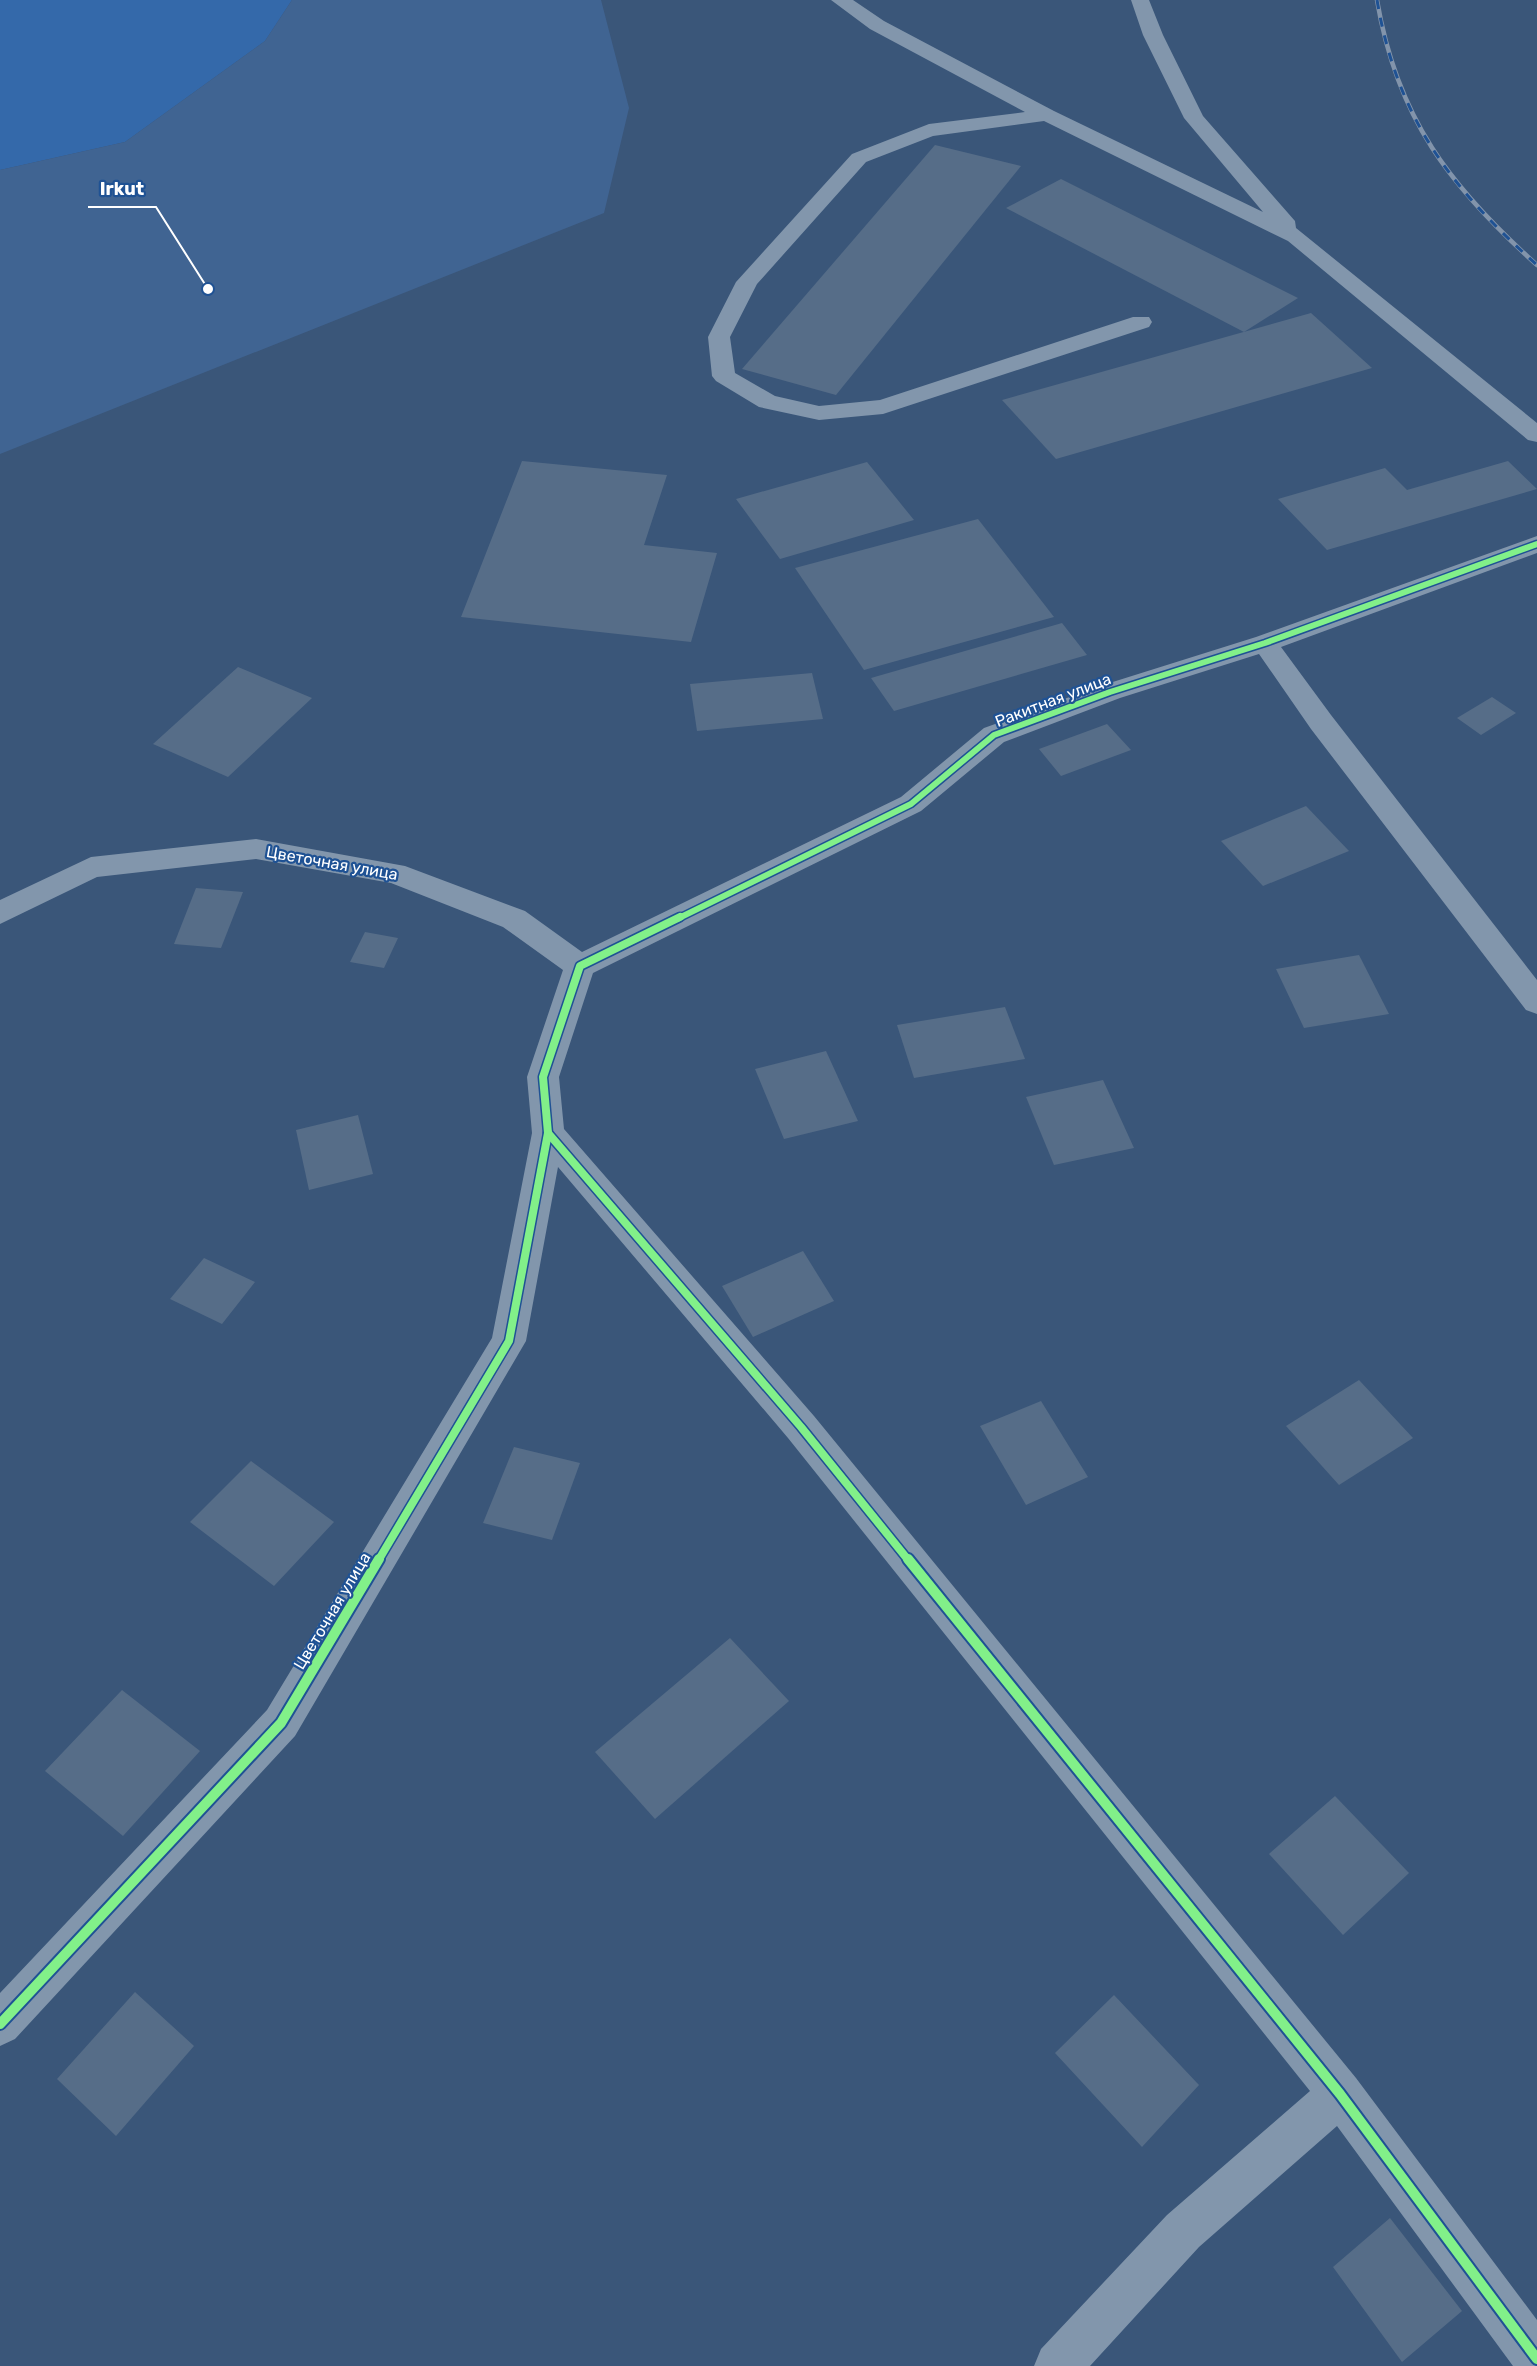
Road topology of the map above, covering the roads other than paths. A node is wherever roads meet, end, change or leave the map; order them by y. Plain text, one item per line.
1 (840, 0) edge
2 (1140, 0) edge
3 (1047, 115) junction
4 (1296, 236) junction
5 (1141, 322) dead end
6 (1537, 435) edge
7 (1537, 544) edge
8 (1265, 643) junction
9 (0, 913) edge
10 (580, 966) junction
11 (1537, 1002) edge
12 (548, 1133) junction
13 (0, 2024) edge
14 (1340, 2094) junction
15 (1537, 2359) edge
16 (1058, 2366) edge

1 - 3 street
2 - 4 street
3 - 4 street
3 - 5 street
4 - 6 street
7 - 8 street, Ракитная улица
8 - 10 street, Ракитная улица
8 - 11 street
9 - 10 street, Цветочная улица
10 - 12 street, Цветочная улица
12 - 13 street, Цветочная улица
12 - 14 street
14 - 15 street
14 - 16 street

